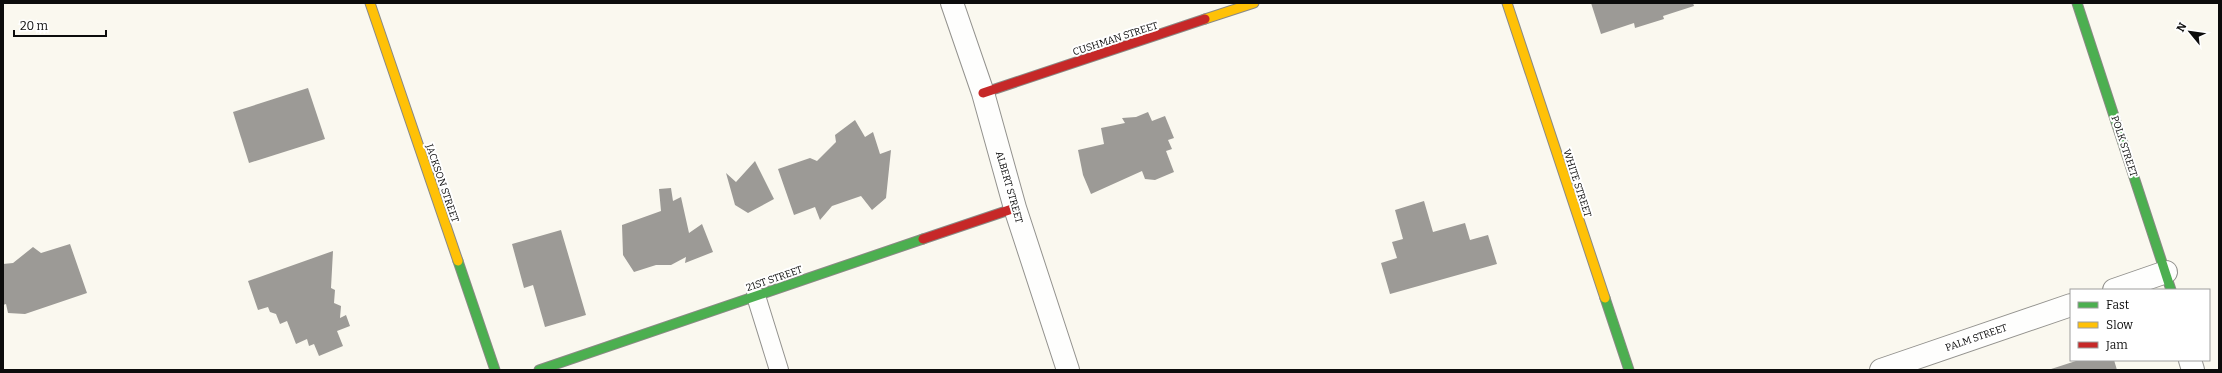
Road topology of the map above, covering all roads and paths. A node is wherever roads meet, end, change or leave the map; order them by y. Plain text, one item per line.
1 (370, 3) edge
2 (952, 3) edge
3 (1254, 3) edge
4 (1507, 3) edge
5 (2077, 3) edge
6 (983, 93) junction
7 (1015, 208) junction
8 (2169, 281) edge
9 (2120, 289) edge
10 (756, 296) junction
11 (2070, 305) edge
12 (495, 370) edge
13 (539, 370) edge
14 (779, 370) edge
15 (1068, 370) edge
16 (1629, 370) edge
17 (1881, 370) edge

1 - 12 street, JACKSON STREET
2 - 6 street, ALBERT STREET
3 - 6 street, CUSHMAN STREET
4 - 16 street, WHITE STREET
5 - 8 street, POLK STREET
6 - 7 street, ALBERT STREET
7 - 10 street, 21ST STREET
7 - 15 street, ALBERT STREET
8 - 9 street
10 - 13 street, 21ST STREET
10 - 14 lane
11 - 17 street, PALM STREET

